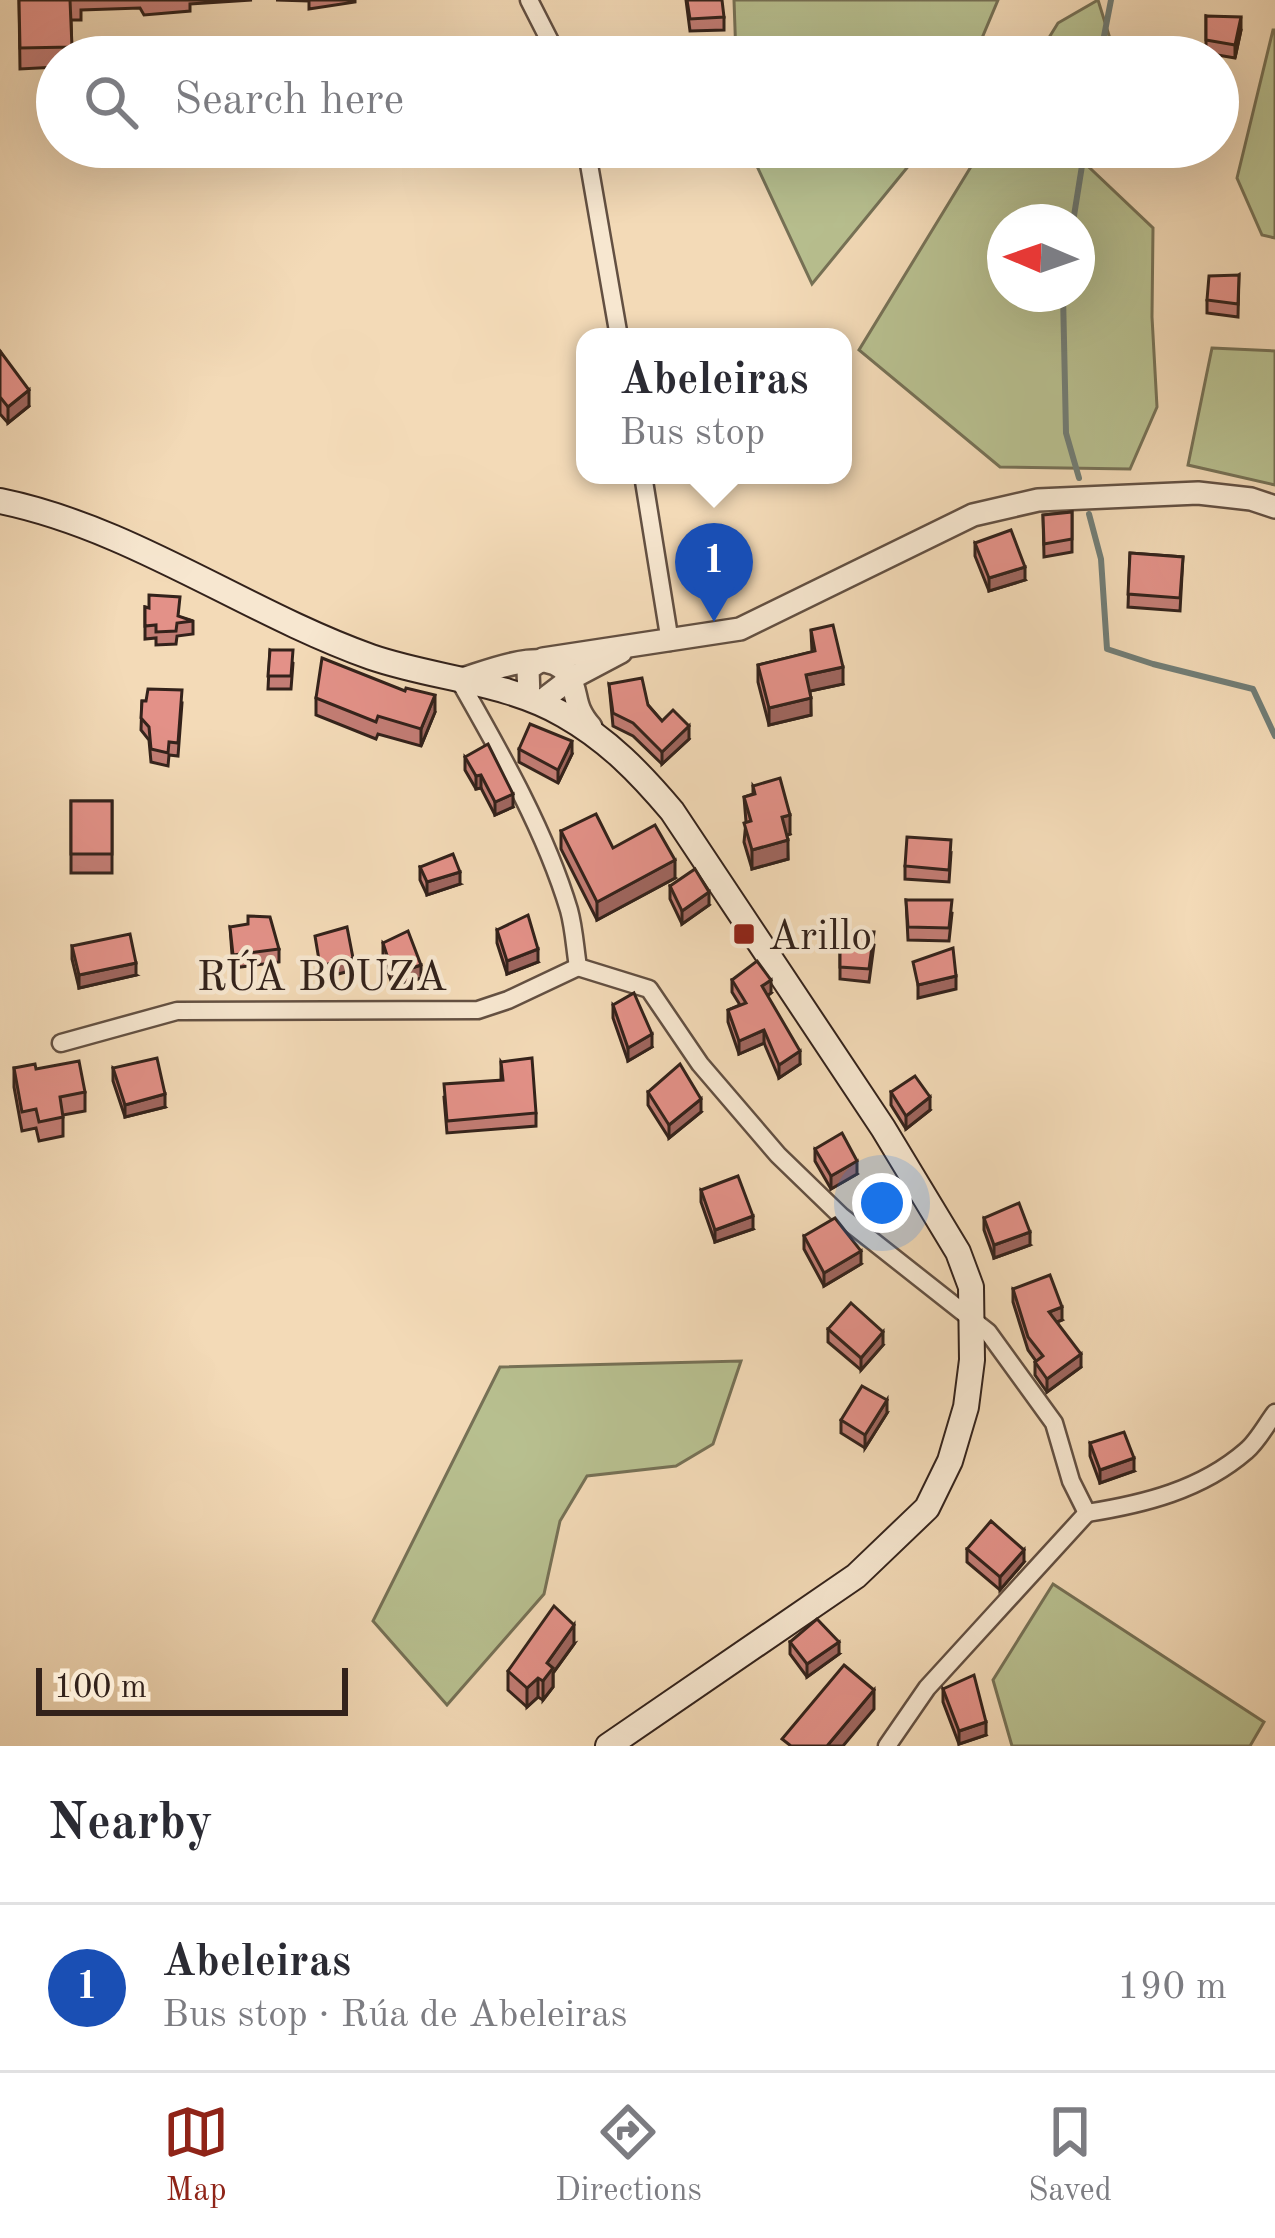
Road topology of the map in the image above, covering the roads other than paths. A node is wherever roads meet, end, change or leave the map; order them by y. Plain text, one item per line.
1 (529, 0) edge
2 (547, 36) edge
3 (590, 168) edge
4 (617, 328) edge
5 (644, 484) edge
6 (0, 501) edge
7 (1275, 507) edge
8 (670, 642) junction
9 (632, 646) junction
10 (543, 659) junction
11 (571, 679) junction
12 (459, 680) junction
13 (534, 700) junction
14 (599, 736) junction
15 (578, 967) junction
16 (61, 1043) dead end
17 (974, 1323) junction
18 (1275, 1413) edge
19 (1087, 1513) junction
20 (608, 1746) edge
21 (887, 1746) edge

1 - 2 street
3 - 4 street
5 - 8 street
6 - 12 main road
7 - 8 street
8 - 9 street
9 - 10 street
9 - 11 street
10 - 11 street
10 - 12 street
10 - 13 street
11 - 13 street
11 - 14 street
12 - 13 main road
12 - 15 street
13 - 14 main road
14 - 17 main road
15 - 16 street, RÚA BOUZA
15 - 17 street
17 - 19 street
17 - 20 main road
18 - 19 street
19 - 21 street

